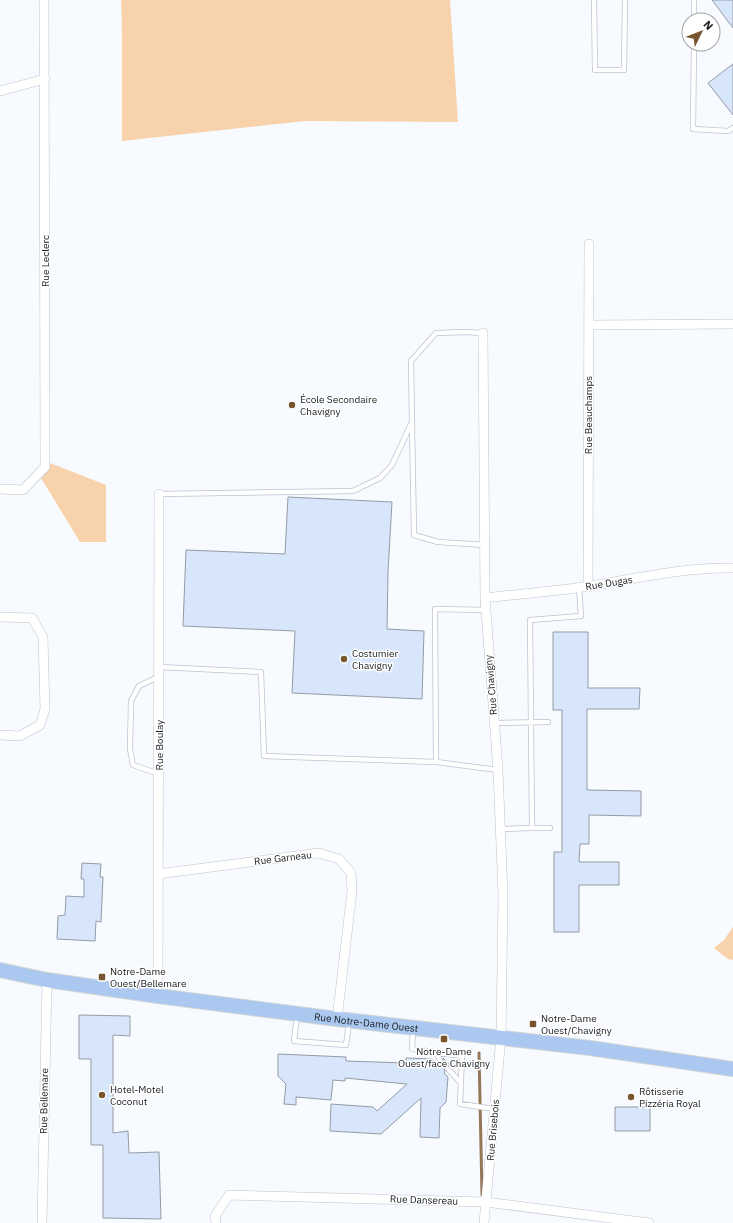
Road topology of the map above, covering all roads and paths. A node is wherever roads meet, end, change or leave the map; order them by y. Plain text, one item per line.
1 (44, 0) edge
2 (594, 0) edge
3 (625, 0) edge
4 (694, 0) edge
5 (694, 12) edge
6 (694, 52) edge
7 (45, 79) junction
8 (0, 91) edge
9 (733, 128) edge
10 (589, 244) dead end
11 (733, 324) edge
12 (588, 325) junction
13 (483, 333) joint
14 (412, 422) junction
15 (0, 489) edge
16 (160, 494) joint
17 (486, 545) junction
18 (733, 568) edge
19 (584, 587) junction
20 (485, 598) junction
21 (486, 610) junction
22 (0, 617) edge
23 (159, 672) junction
24 (531, 722) junction
25 (548, 722) dead end
26 (494, 723) junction
27 (0, 735) edge
28 (436, 762) junction
29 (498, 770) junction
30 (159, 774) junction
31 (532, 828) junction
32 (550, 828) dead end
33 (500, 829) junction
34 (158, 874) junction
35 (0, 970) edge
36 (47, 980) junction
37 (158, 996) junction
38 (297, 1014) junction
39 (343, 1020) junction
40 (413, 1027) junction
41 (501, 1037) junction
42 (436, 1052) junction
43 (440, 1060) dead end
44 (448, 1069) dead end
45 (733, 1069) edge
46 (461, 1083) junction
47 (495, 1109) junction
48 (486, 1202) junction
49 (604, 1220) edge
50 (42, 1223) edge
51 (216, 1223) edge
52 (484, 1223) edge
53 (649, 1223) edge

1 - 7 street, Rue Leclerc
2 - 3 lane
4 - 5 lane
6 - 9 lane
7 - 8 street
7 - 15 street, Rue Leclerc
10 - 12 street, Rue Beauchamps
11 - 12 street
12 - 19 street, Rue Beauchamps
13 - 14 lane
13 - 17 street, Rue Chavigny
14 - 16 lane
14 - 17 lane
16 - 23 street, Rue Boulay
17 - 20 street, Rue Chavigny
18 - 19 street, Rue Dugas
19 - 20 street, Rue Dugas
19 - 24 lane
20 - 21 street, Rue Chavigny
21 - 26 street, Rue Chavigny
21 - 28 lane
22 - 27 street
23 - 28 lane
23 - 30 street, Rue Boulay
23 - 30 lane
24 - 25 lane
24 - 26 lane
24 - 31 lane
26 - 29 street, Rue Chavigny
28 - 29 lane
29 - 33 street, Rue Chavigny
30 - 34 street, Rue Boulay
31 - 32 lane
31 - 33 lane
33 - 41 street, Rue Chavigny
34 - 37 street, Rue Boulay
34 - 39 street, Rue Garneau
35 - 36 main road, Rue Notre-Dame Ouest
36 - 37 main road, Rue Notre-Dame Ouest
36 - 50 street, Rue Bellemare
37 - 38 main road, Rue Notre-Dame Ouest
38 - 39 main road, Rue Notre-Dame Ouest
38 - 39 lane
39 - 40 main road, Rue Notre-Dame Ouest
40 - 41 main road, Rue Notre-Dame Ouest
40 - 42 lane
41 - 45 main road, Rue Notre-Dame Ouest
41 - 47 street, Rue Brisebois
42 - 43 lane
42 - 46 lane
44 - 46 lane
46 - 47 lane
47 - 48 street, Rue Brisebois
48 - 49 street, Rue Dansereau
48 - 51 street, Rue Dansereau
48 - 52 street, Rue Brisebois
49 - 53 street, Rue Dansereau

